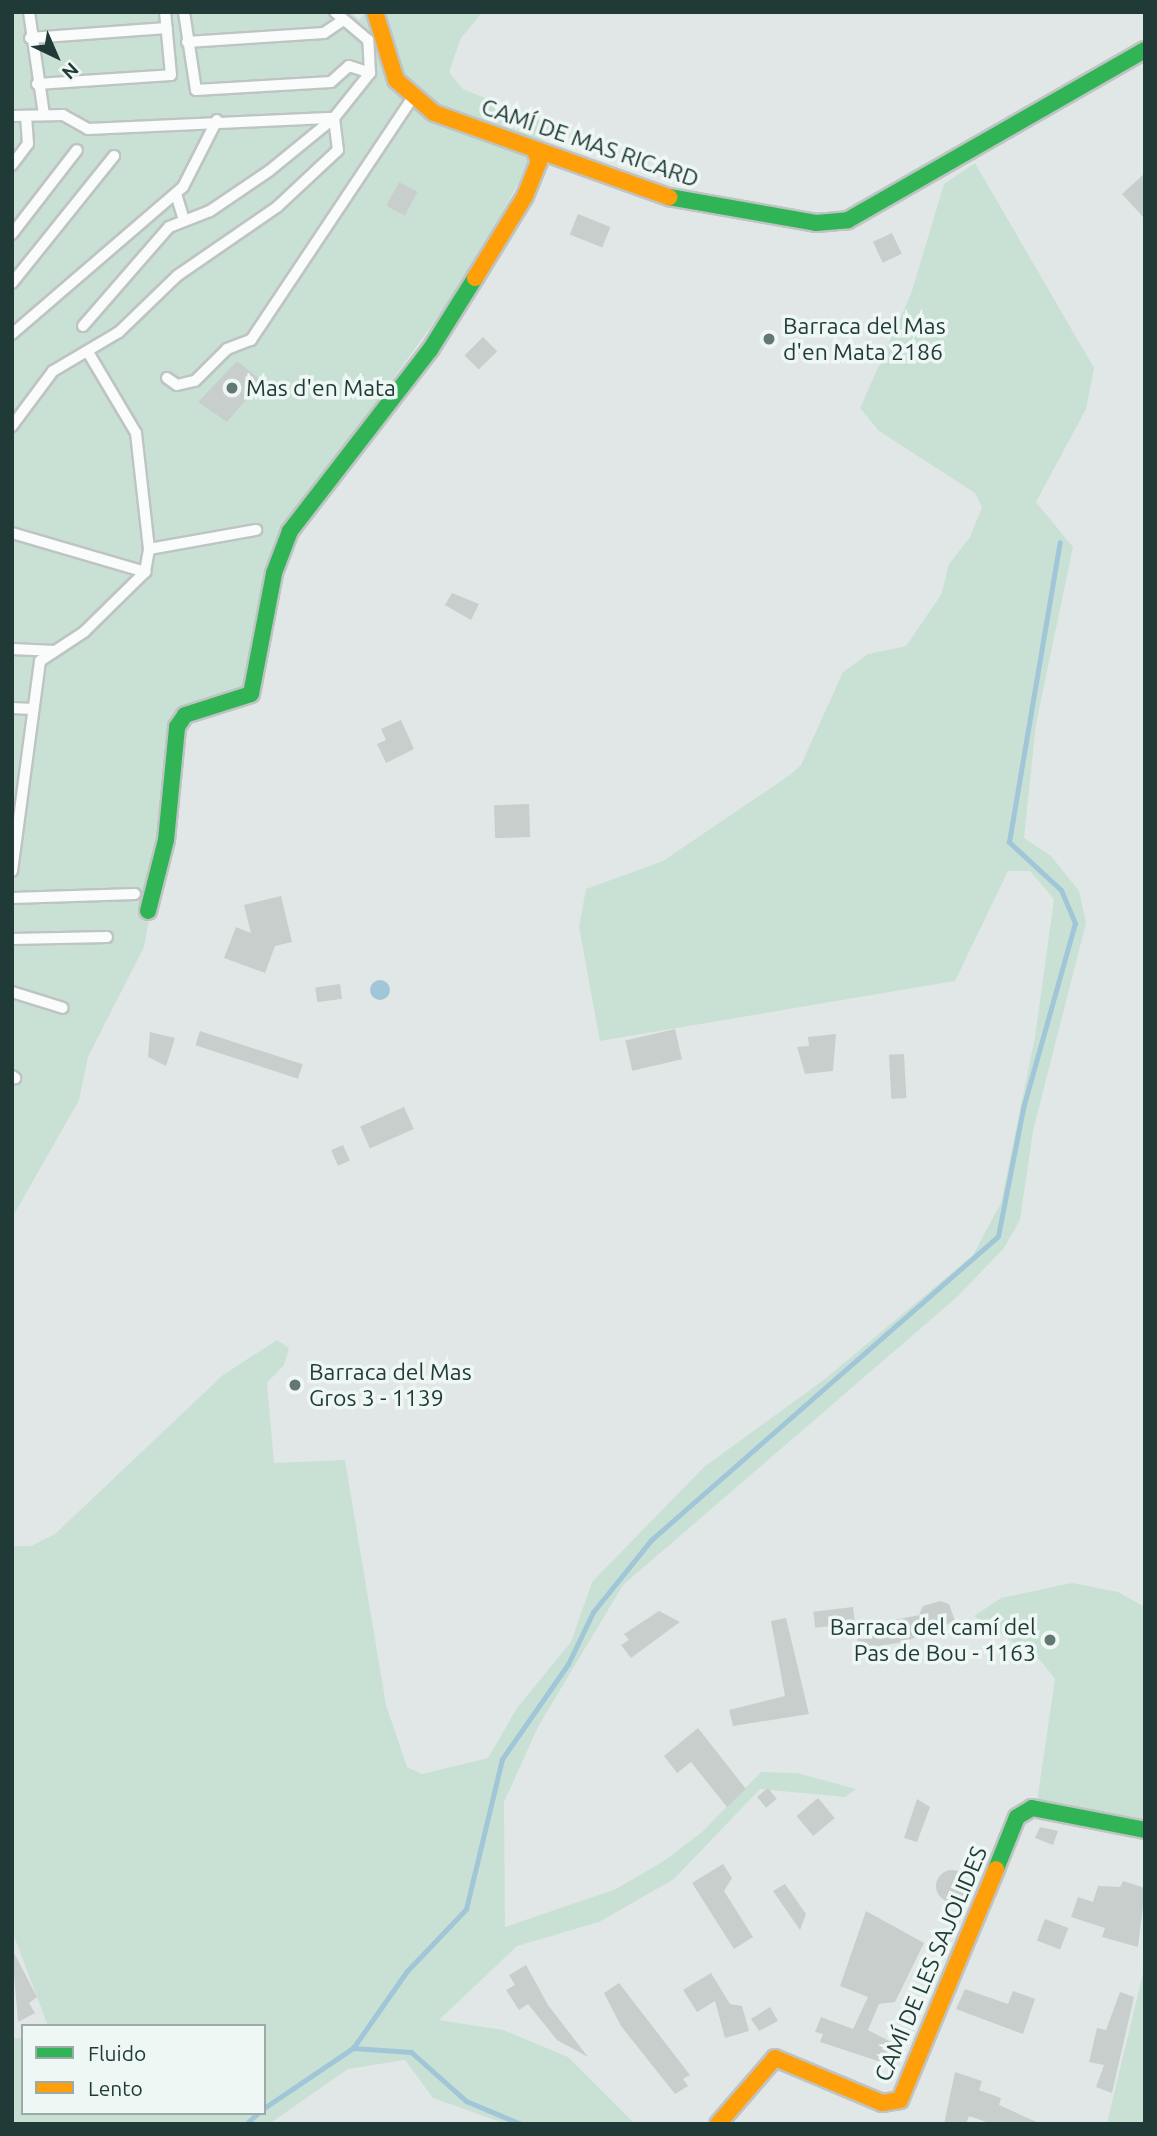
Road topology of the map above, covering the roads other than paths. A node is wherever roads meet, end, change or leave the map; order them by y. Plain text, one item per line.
1 (29, 12) edge
2 (165, 12) edge
3 (184, 12) edge
4 (375, 12) edge
5 (339, 16) edge
6 (167, 28) junction
7 (30, 38) junction
8 (187, 42) junction
9 (1145, 50) edge
10 (370, 73) junction
11 (37, 84) junction
12 (413, 97) junction
13 (12, 116) edge
14 (26, 116) junction
15 (44, 116) junction
16 (334, 118) junction
17 (217, 120) junction
18 (77, 150) dead end
19 (535, 151) junction
20 (114, 156) dead end
21 (12, 165) edge
22 (176, 194) junction
23 (184, 221) junction
24 (12, 234) edge
25 (12, 283) edge
26 (83, 326) dead end
27 (12, 334) edge
28 (88, 352) junction
29 (167, 378) dead end
30 (12, 426) edge
31 (256, 530) dead end
32 (12, 533) edge
33 (149, 549) junction
34 (145, 572) junction
35 (12, 649) edge
36 (55, 652) junction
37 (12, 708) edge
38 (33, 709) junction
39 (12, 765) edge
40 (25, 766) junction
41 (15, 829) edge
42 (12, 871) edge
43 (135, 894) dead end
44 (12, 898) edge
45 (148, 911) dead end
46 (107, 937) dead end
47 (12, 939) edge
48 (12, 992) edge
49 (62, 1009) dead end
50 (1145, 1830) edge
51 (718, 2124) edge

1 - 7 lane
2 - 6 lane
3 - 8 lane
4 - 12 street, CAMÍ DE MAS RICARD
5 - 8 lane
5 - 10 lane
6 - 7 lane
6 - 11 lane
7 - 11 lane
8 - 10 lane
9 - 19 street, CAMÍ DE MAS RICARD
10 - 16 lane
11 - 15 lane
12 - 19 street, CAMÍ DE MAS RICARD
12 - 29 lane
13 - 14 lane
14 - 15 lane
14 - 21 lane
15 - 17 lane
16 - 17 lane
16 - 23 lane
16 - 28 lane
17 - 22 lane
18 - 24 lane
19 - 45 street
20 - 25 lane
22 - 23 lane
22 - 27 lane
23 - 26 lane
28 - 30 lane
28 - 33 lane
31 - 33 lane
32 - 34 lane
33 - 34 lane
34 - 36 lane
35 - 36 lane
36 - 38 lane
37 - 38 lane
38 - 40 lane
39 - 40 lane
40 - 41 lane
41 - 42 lane
43 - 44 lane
46 - 47 lane
48 - 49 lane
50 - 51 street, CAMÍ DE LES SAJOLIDES

